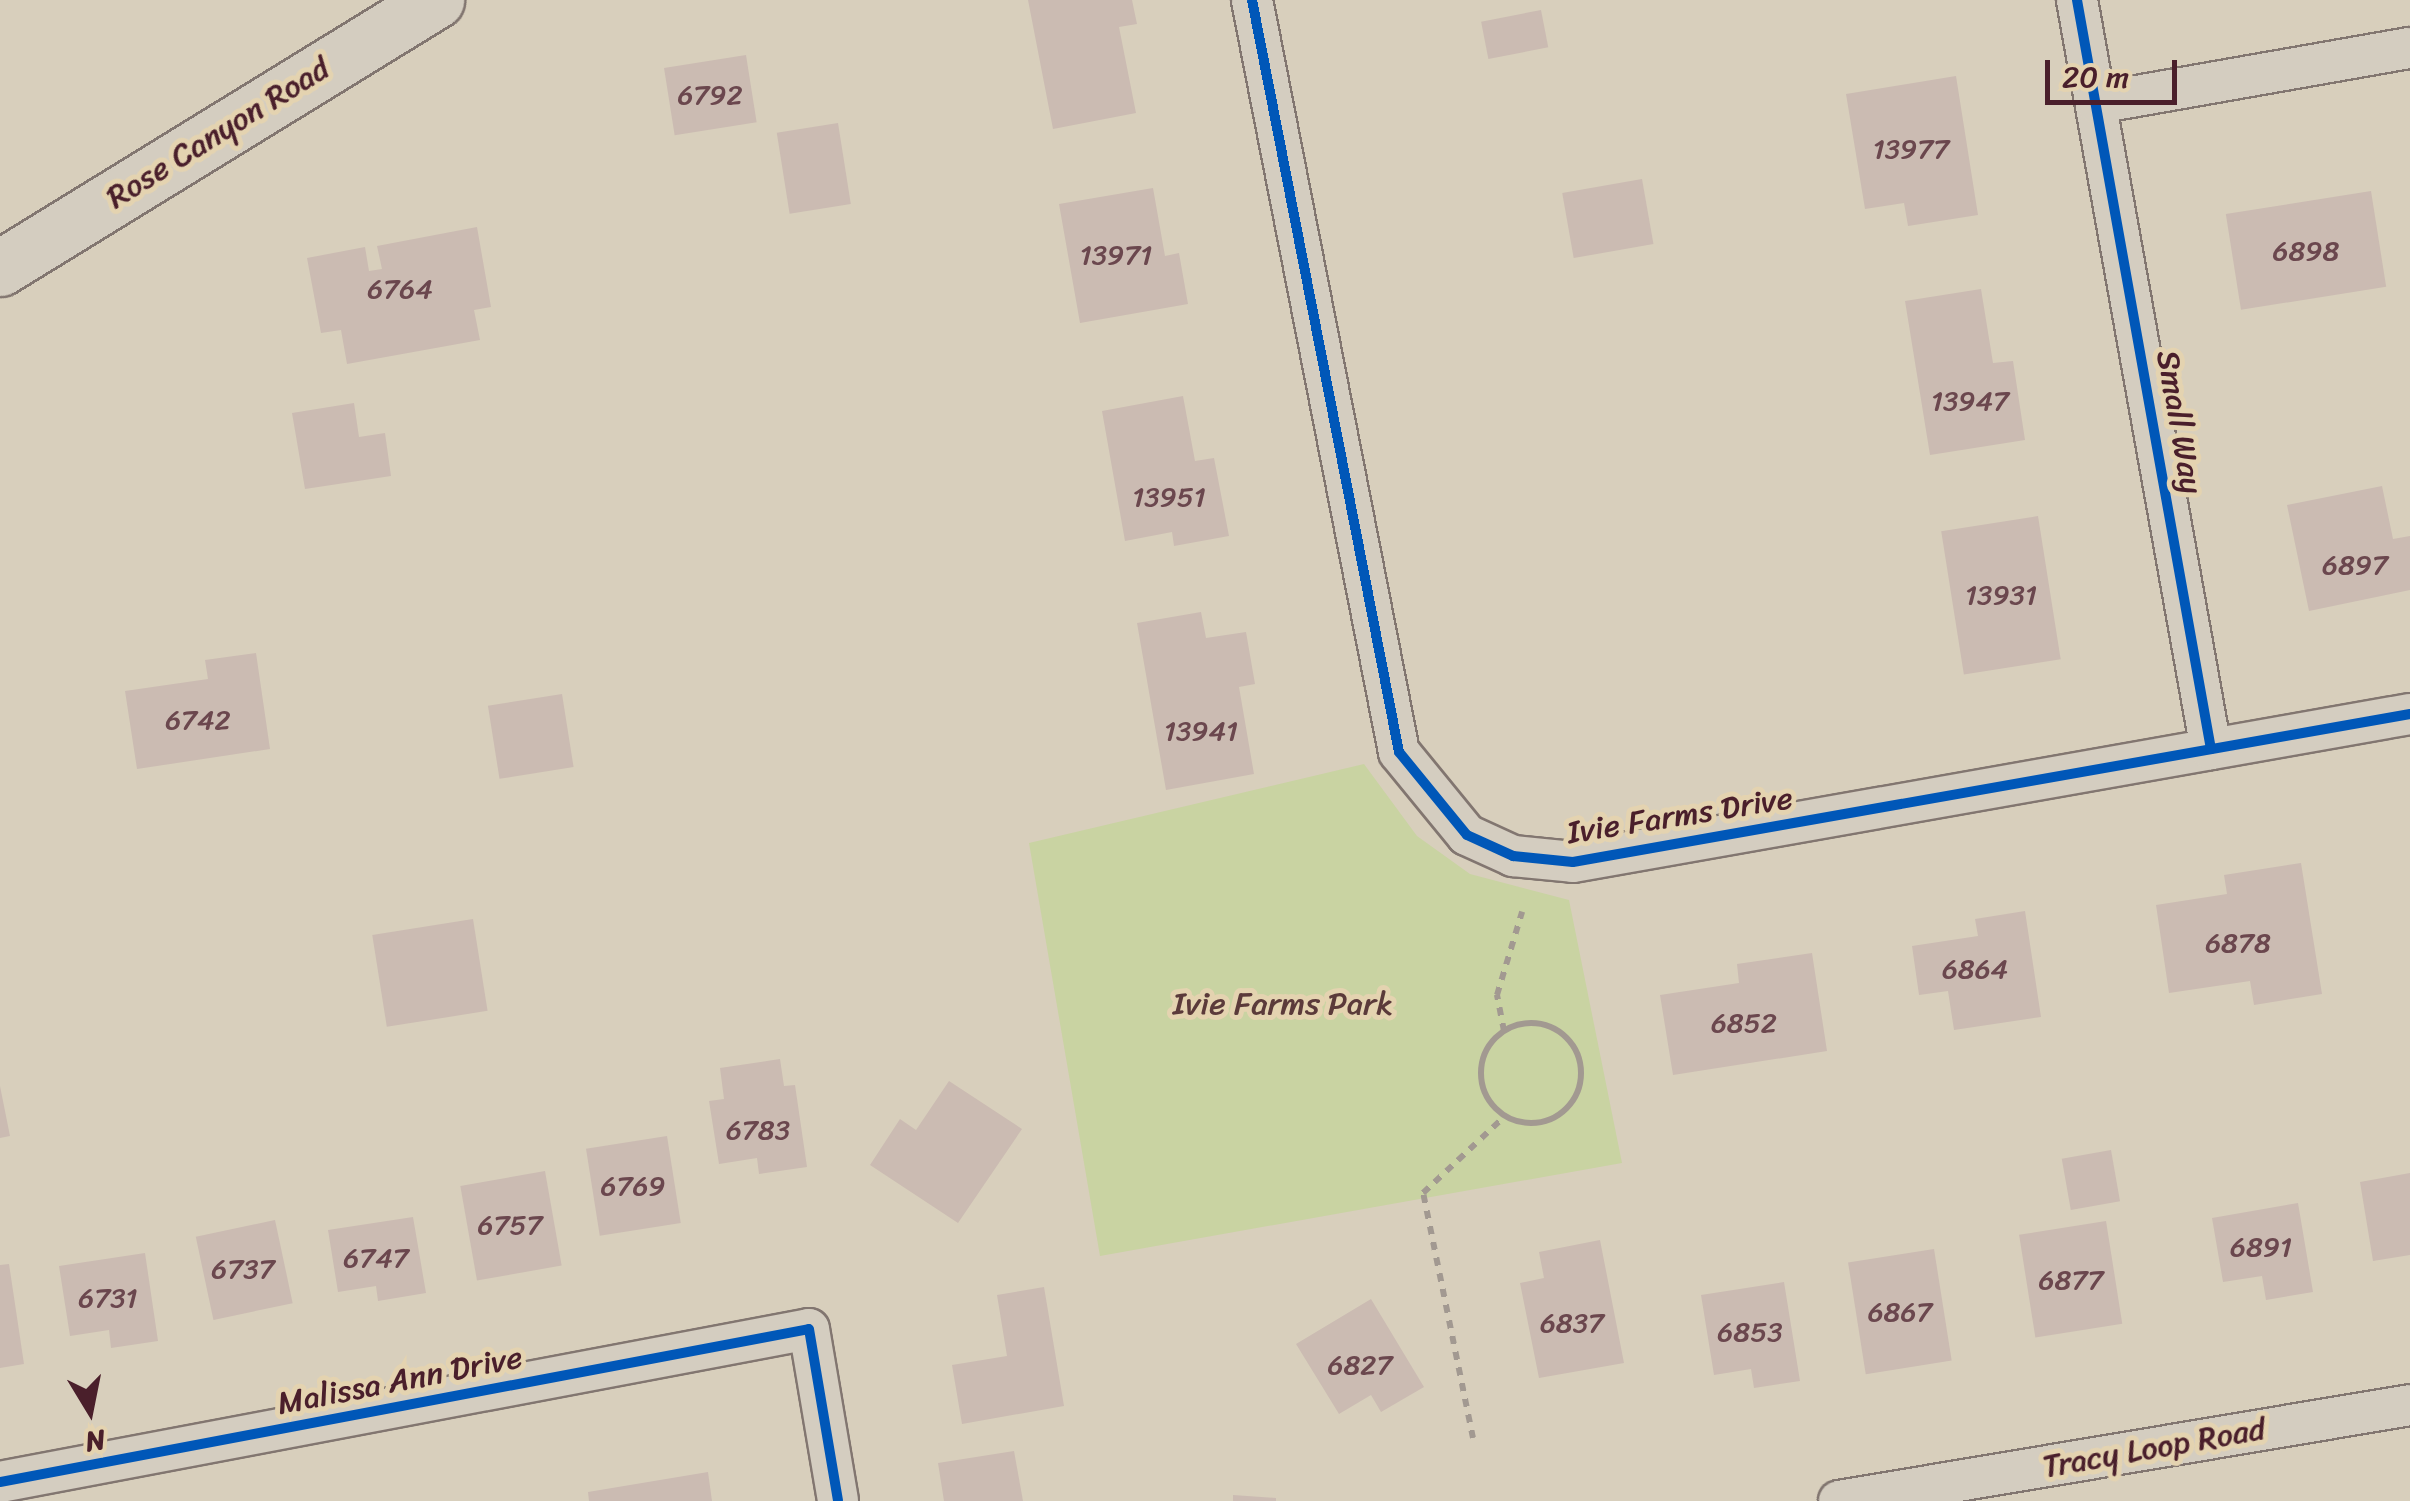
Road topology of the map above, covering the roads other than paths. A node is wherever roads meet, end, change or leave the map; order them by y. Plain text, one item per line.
1 (436, 0) edge
2 (1252, 0) edge
3 (2077, 0) edge
4 (2410, 48) edge
5 (2097, 104) junction
6 (0, 268) edge
7 (2410, 714) edge
8 (2211, 749) junction
9 (2410, 1405) edge
10 (0, 1482) edge
11 (838, 1501) edge
12 (1839, 1501) edge

1 - 6 street, Rose Canyon Road
2 - 8 street, Ivie Farms Drive
3 - 5 street, Small Way
4 - 5 street
5 - 8 street, Small Way
7 - 8 street, Ivie Farms Drive
9 - 12 street, Tracy Loop Road
10 - 11 street, Malissa Ann Drive

